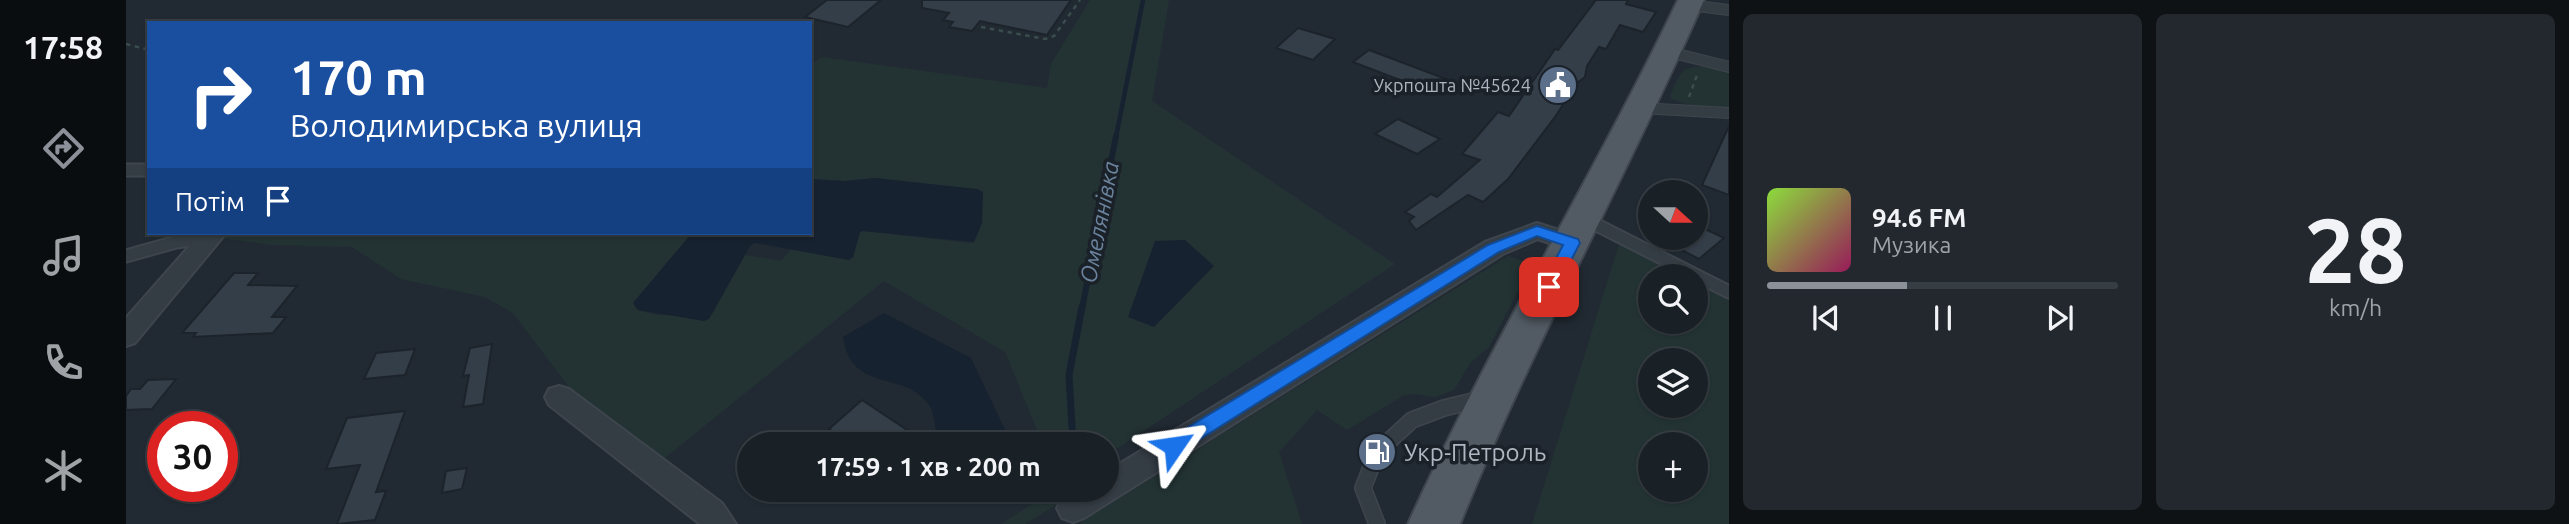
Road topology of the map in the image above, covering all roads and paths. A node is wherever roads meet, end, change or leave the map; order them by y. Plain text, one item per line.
1 (1080, 0) edge
2 (1690, 2) edge
3 (1729, 10) edge
4 (981, 27) dead end
5 (126, 44) edge
6 (147, 49) edge
7 (1669, 52) junction
8 (1699, 66) dead end
9 (1729, 67) edge
10 (1686, 104) dead end
11 (1639, 108) junction
12 (1729, 113) edge
13 (126, 170) edge
14 (147, 170) edge
15 (1579, 231) junction
16 (213, 235) edge
17 (126, 256) edge
18 (1729, 292) edge
19 (126, 336) edge
20 (559, 397) dead end
21 (1492, 397) junction
22 (1119, 480) edge
23 (1083, 502) edge
24 (1073, 508) dead end
25 (720, 524) edge
26 (1377, 524) edge
27 (1434, 524) edge

1 - 4 path
2 - 3 lane
2 - 7 main road
5 - 6 path
7 - 9 lane
7 - 11 main road
8 - 10 path
11 - 12 lane
11 - 15 main road
13 - 14 lane
15 - 18 lane
15 - 21 main road
15 - 22 street
16 - 17 lane
16 - 19 street
20 - 25 street
21 - 26 lane
21 - 27 main road
23 - 24 street

